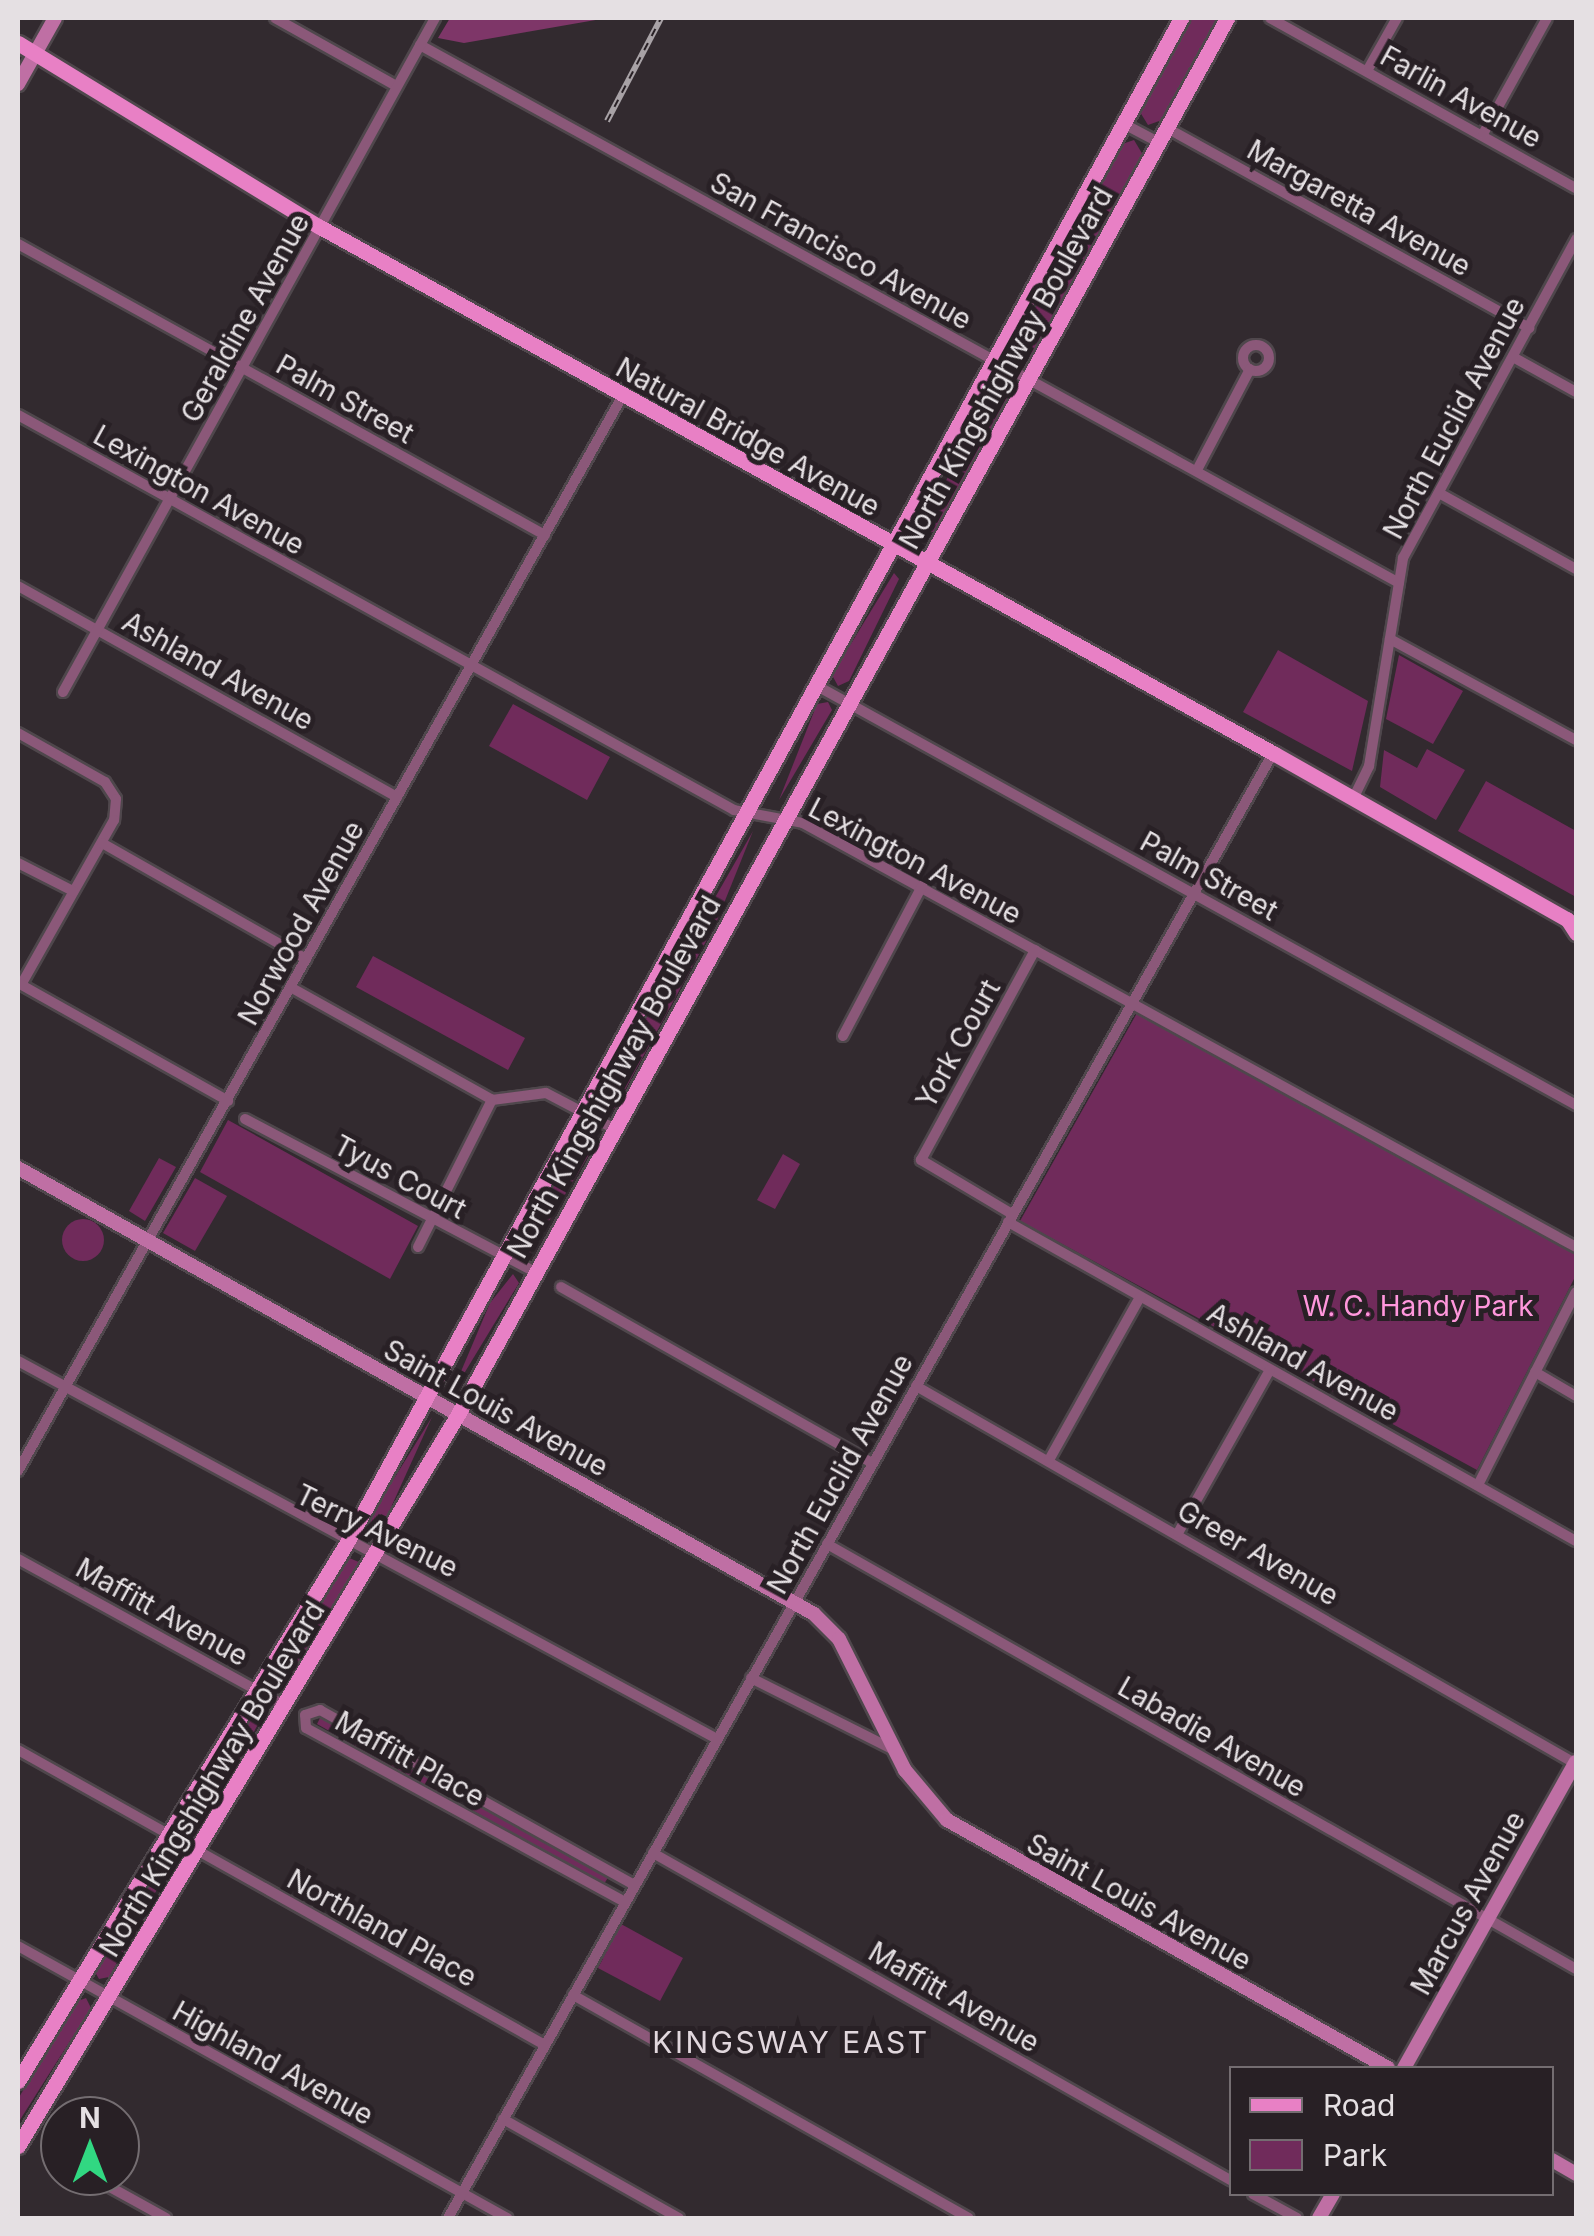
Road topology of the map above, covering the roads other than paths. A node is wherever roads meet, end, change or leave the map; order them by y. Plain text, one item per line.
1 (55, 18) edge
2 (275, 18) edge
3 (435, 18) edge
4 (1182, 18) edge
5 (1227, 18) edge
6 (1270, 18) edge
7 (1397, 18) edge
8 (1547, 18) edge
9 (18, 43) edge
10 (420, 45) junction
11 (35, 53) junction
12 (1367, 71) junction
13 (18, 84) edge
14 (396, 86) junction
15 (1124, 124) junction
16 (1483, 134) junction
17 (1163, 135) junction
18 (1576, 188) edge
19 (320, 227) junction
20 (1576, 239) edge
21 (18, 244) edge
22 (1528, 328) junction
23 (1513, 357) junction
24 (995, 361) junction
25 (244, 369) junction
26 (1250, 369) dead end
27 (1032, 382) junction
28 (1576, 392) edge
29 (622, 396) junction
30 (18, 415) edge
31 (1197, 470) junction
32 (1439, 493) junction
33 (170, 500) junction
34 (545, 535) junction
35 (894, 546) junction
36 (925, 563) junction
37 (1576, 569) edge
38 (1398, 583) junction
39 (18, 586) edge
40 (98, 630) junction
41 (1390, 639) junction
42 (471, 666) junction
43 (818, 687) junction
44 (64, 692) dead end
45 (848, 702) junction
46 (18, 733) edge
47 (1576, 740) edge
48 (1273, 754) junction
49 (397, 796) junction
50 (1353, 799) junction
51 (751, 814) junction
52 (785, 820) junction
53 (102, 843) junction
54 (18, 863) edge
55 (922, 886) junction
56 (73, 891) junction
57 (1194, 894) junction
58 (1573, 923) edge
59 (1035, 950) junction
60 (306, 959) junction
61 (20, 983) edge
62 (292, 988) junction
63 (1132, 1002) junction
64 (843, 1036) dead end
65 (228, 1100) junction
66 (492, 1100) junction
67 (1576, 1106) edge
68 (584, 1111) junction
69 (245, 1119) dead end
70 (613, 1128) junction
71 (921, 1160) joint
72 (18, 1168) edge
73 (1010, 1218) junction
74 (430, 1220) junction
75 (148, 1242) junction
76 (418, 1247) dead end
77 (1576, 1248) edge
78 (506, 1258) junction
79 (535, 1272) junction
80 (560, 1286) dead end
81 (1576, 1292) edge
82 (1140, 1297) junction
83 (18, 1361) edge
84 (1270, 1370) junction
85 (1536, 1372) junction
86 (916, 1386) junction
87 (65, 1388) junction
88 (1576, 1396) edge
89 (426, 1398) junction
90 (456, 1416) junction
91 (1048, 1460) junction
92 (872, 1463) junction
93 (18, 1472) edge
94 (1478, 1485) junction
95 (1178, 1533) junction
96 (1576, 1541) edge
97 (346, 1544) junction
98 (827, 1544) junction
99 (377, 1555) junction
100 (18, 1559) edge
101 (794, 1602) junction
102 (751, 1678) junction
103 (254, 1689) junction
104 (285, 1706) junction
105 (717, 1740) junction
106 (892, 1749) junction
107 (18, 1750) edge
108 (1576, 1763) edge
109 (166, 1834) junction
110 (196, 1850) junction
111 (653, 1854) junction
112 (635, 1885) junction
113 (626, 1902) junction
114 (1487, 1919) junction
115 (18, 1946) edge
116 (1576, 1968) edge
117 (79, 1980) junction
118 (573, 1995) junction
119 (108, 1997) junction
120 (545, 2045) junction
121 (1384, 2066) edge
122 (1405, 2066) edge
123 (18, 2082) edge
124 (504, 2119) junction
125 (18, 2146) edge
126 (1554, 2161) edge
127 (1576, 2174) edge
128 (1229, 2180) edge
129 (462, 2193) junction
130 (126, 2196) edge
131 (1256, 2196) edge
132 (1332, 2196) edge
133 (166, 2218) edge
134 (448, 2218) edge
135 (508, 2218) edge
136 (679, 2218) edge
137 (968, 2218) edge
138 (1297, 2218) edge
139 (1319, 2218) edge

1 - 11 street
2 - 14 street
3 - 10 street, Geraldine Avenue
4 - 15 main road, North Kingshighway Boulevard
5 - 17 main road, North Kingshighway Boulevard
6 - 12 street, Farlin Avenue
7 - 12 street
8 - 16 street
9 - 11 main road, Natural Bridge Avenue
10 - 14 street, Geraldine Avenue
10 - 24 street, San Francisco Avenue
11 - 13 street
11 - 19 main road, Natural Bridge Avenue
12 - 16 street, Farlin Avenue
14 - 19 street, Geraldine Avenue
15 - 17 street, Margaretta Avenue
15 - 24 main road, North Kingshighway Boulevard
16 - 18 street, Farlin Avenue
17 - 22 street, Margaretta Avenue
17 - 27 main road, North Kingshighway Boulevard
19 - 25 street, Geraldine Avenue
19 - 29 main road, Natural Bridge Avenue
20 - 22 street, North Euclid Avenue
21 - 25 street, Palm Street
22 - 23 street, North Euclid Avenue
23 - 28 street
23 - 32 street, North Euclid Avenue
24 - 27 street, San Francisco Avenue
24 - 35 main road, North Kingshighway Boulevard
25 - 33 street, Geraldine Avenue
25 - 34 street, Palm Street
26 - 31 street
27 - 31 street, San Francisco Avenue
27 - 36 main road, North Kingshighway Boulevard
29 - 34 street, Norwood Avenue
29 - 35 main road, Natural Bridge Avenue
30 - 33 street, Lexington Avenue
31 - 38 street, San Francisco Avenue
32 - 37 street
32 - 38 street, North Euclid Avenue
33 - 40 street, Geraldine Avenue
33 - 42 street, Lexington Avenue
34 - 42 street, Norwood Avenue
35 - 36 main road, Natural Bridge Avenue
35 - 43 main road, North Kingshighway Boulevard
36 - 45 main road, North Kingshighway Boulevard
36 - 48 main road, Natural Bridge Avenue
38 - 41 street, North Euclid Avenue
39 - 40 street, Ashland Avenue
40 - 44 street, Geraldine Avenue
40 - 49 street, Ashland Avenue
41 - 47 street
41 - 50 street, North Euclid Avenue
42 - 49 street, Norwood Avenue
42 - 51 street, Lexington Avenue
43 - 45 street, Palm Street
43 - 51 main road, North Kingshighway Boulevard
45 - 52 main road, North Kingshighway Boulevard
45 - 57 street, Palm Street
46 - 53 street
48 - 50 main road, Natural Bridge Avenue
48 - 57 street, North Euclid Avenue
49 - 60 street, Norwood Avenue
50 - 58 main road, Natural Bridge Avenue
51 - 52 street, Lexington Avenue
51 - 68 main road, North Kingshighway Boulevard
52 - 55 street, Lexington Avenue
52 - 70 main road, North Kingshighway Boulevard
53 - 56 street
53 - 60 street
54 - 56 street
55 - 59 street, Lexington Avenue
55 - 64 street
56 - 61 street
57 - 63 street, North Euclid Avenue
57 - 67 street, Palm Street
59 - 63 street, Lexington Avenue
59 - 71 street, York Court
60 - 62 street, Norwood Avenue
61 - 65 street
62 - 65 street, Norwood Avenue
62 - 66 street
63 - 73 street, North Euclid Avenue
63 - 77 street, Lexington Avenue
65 - 75 street, Norwood Avenue
66 - 68 street
66 - 74 street
68 - 70 street
68 - 78 main road, North Kingshighway Boulevard
69 - 74 street, Tyus Court
70 - 79 main road, North Kingshighway Boulevard
71 - 73 street, Ashland Avenue
72 - 75 street, Saint Louis Avenue
73 - 82 street, Ashland Avenue
73 - 86 street, North Euclid Avenue
74 - 76 street
74 - 78 street, Tyus Court
75 - 87 street, Norwood Avenue
75 - 89 street, Saint Louis Avenue
78 - 79 street, Tyus Court
78 - 89 main road, North Kingshighway Boulevard
79 - 90 main road, North Kingshighway Boulevard
80 - 92 street
81 - 85 street
82 - 84 street, Ashland Avenue
82 - 91 street
83 - 87 street, Terry Avenue
84 - 94 street, Ashland Avenue
84 - 95 street
85 - 88 street
85 - 94 street
86 - 91 street, Greer Avenue
86 - 92 street, North Euclid Avenue
87 - 93 street, Norwood Avenue
87 - 97 street, Terry Avenue
89 - 90 street, Saint Louis Avenue
89 - 97 main road, North Kingshighway Boulevard
90 - 99 main road, North Kingshighway Boulevard
90 - 101 street, Saint Louis Avenue
91 - 95 street, Greer Avenue
92 - 98 street, North Euclid Avenue
94 - 96 street, Ashland Avenue
95 - 108 street, Greer Avenue
97 - 99 street, Terry Avenue
97 - 103 main road, North Kingshighway Boulevard
98 - 101 street, North Euclid Avenue
98 - 114 street, Labadie Avenue
99 - 104 main road, North Kingshighway Boulevard
99 - 105 street, Terry Avenue
100 - 103 street, Maffitt Avenue
101 - 102 street, North Euclid Avenue
101 - 106 street, Saint Louis Avenue
102 - 105 street, North Euclid Avenue
102 - 106 street
103 - 104 street, Maffitt Avenue
103 - 109 main road, North Kingshighway Boulevard
104 - 110 main road, North Kingshighway Boulevard
105 - 111 street, North Euclid Avenue
106 - 121 street, Saint Louis Avenue
107 - 109 street, Northland Place
108 - 114 street, Marcus Avenue
109 - 110 street, Northland Place
109 - 117 main road, North Kingshighway Boulevard
110 - 119 main road, North Kingshighway Boulevard
110 - 120 street, Northland Place
111 - 112 street, North Euclid Avenue
111 - 128 street, Maffitt Avenue
112 - 113 street, North Euclid Avenue
112 - 113 street, Maffitt Place
113 - 118 street, North Euclid Avenue
114 - 116 street, Labadie Avenue
114 - 122 street, Marcus Avenue
115 - 117 street, Highland Avenue
117 - 119 street, Highland Avenue
117 - 123 main road, North Kingshighway Boulevard
118 - 120 street, North Euclid Avenue
118 - 137 street
119 - 125 main road, North Kingshighway Boulevard
119 - 129 street, Highland Avenue
120 - 124 street, North Euclid Avenue
124 - 129 street, North Euclid Avenue
124 - 136 street
126 - 127 street
129 - 134 street, North Euclid Avenue
129 - 135 street, Highland Avenue
130 - 133 street
131 - 138 street
132 - 139 street

